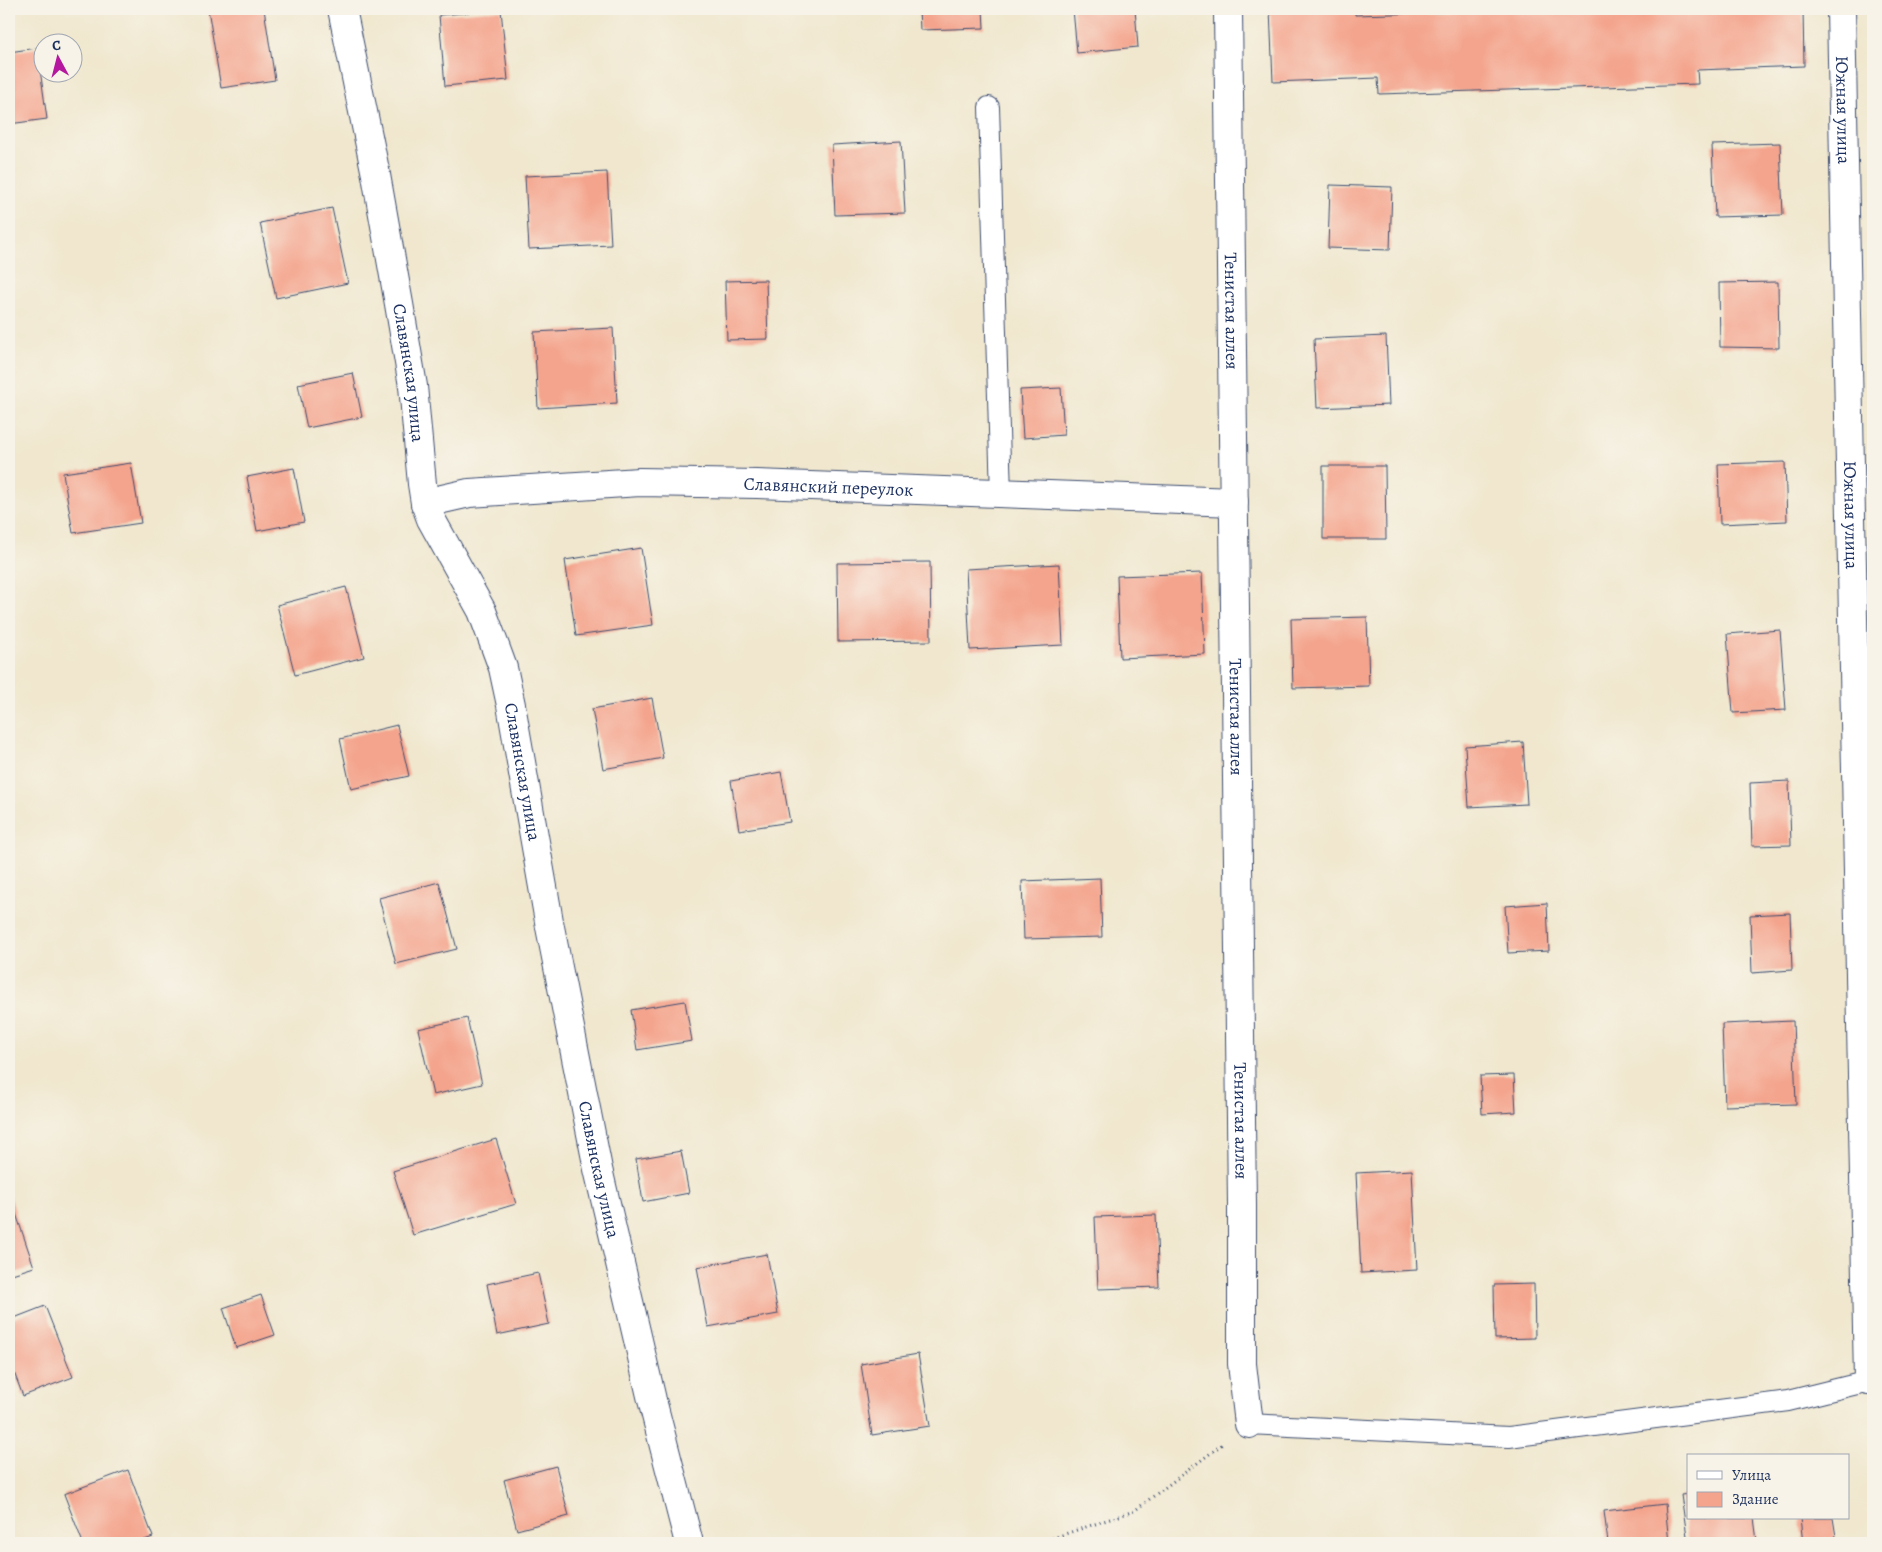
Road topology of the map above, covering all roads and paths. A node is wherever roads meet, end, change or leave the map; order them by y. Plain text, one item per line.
1 (342, 9) edge
2 (1228, 9) edge
3 (1841, 9) edge
4 (989, 107) dead end
5 (1001, 494) junction
6 (1234, 502) junction
7 (425, 503) junction
8 (1870, 1380) edge
9 (1249, 1424) junction
10 (689, 1543) edge
11 (1038, 1543) edge

1 - 7 street, Славянская улица
2 - 6 street, Тенистая аллея
3 - 8 street, Южная улица
4 - 5 lane
5 - 6 street, Славянский переулок
5 - 7 street, Славянский переулок
6 - 9 street, Тенистая аллея
7 - 10 street, Славянская улица
8 - 9 lane
9 - 11 path

